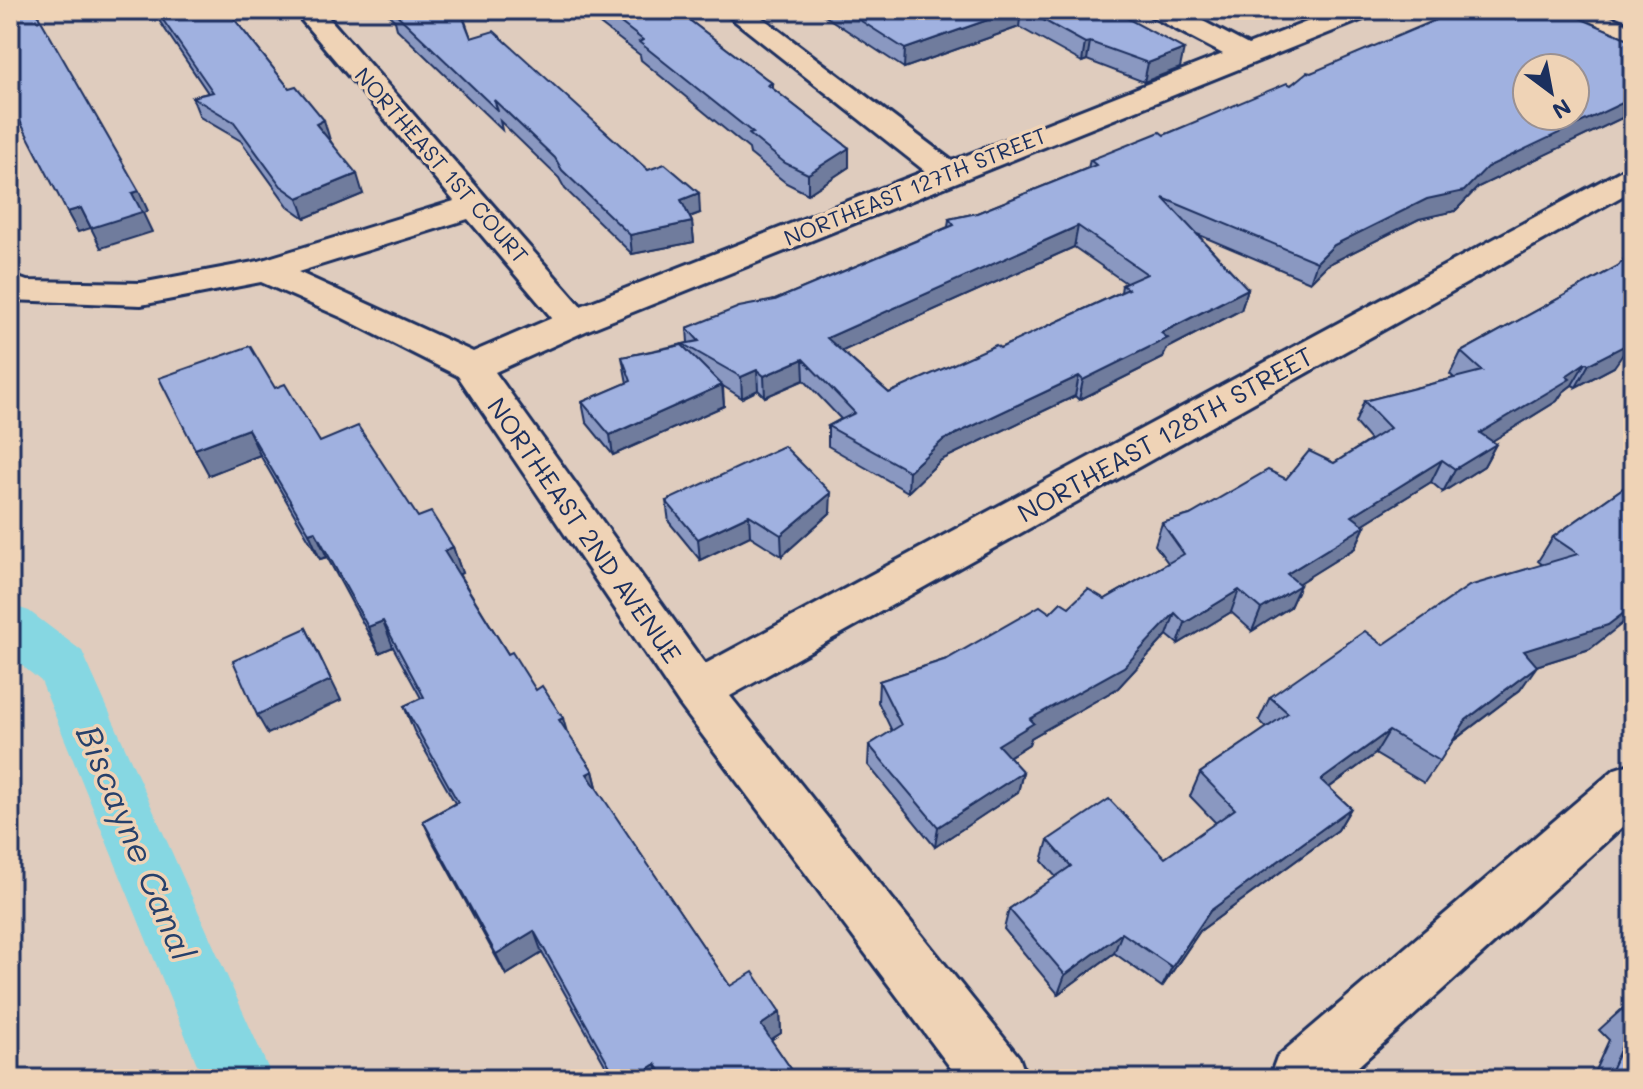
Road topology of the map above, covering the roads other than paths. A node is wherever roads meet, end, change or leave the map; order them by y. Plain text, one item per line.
1 (307, 10) edge
2 (735, 10) edge
3 (1161, 10) edge
4 (1361, 10) edge
5 (1571, 10) edge
6 (1630, 32) edge
7 (1246, 55) junction
8 (947, 173) junction
9 (1633, 177) edge
10 (477, 205) junction
11 (265, 271) junction
12 (10, 286) edge
13 (575, 322) junction
14 (472, 367) junction
15 (697, 691) junction
16 (1633, 785) edge
17 (997, 1079) edge
18 (1299, 1079) edge

1 - 10 street, NORTHEAST 1ST COURT
2 - 8 street
3 - 7 street
4 - 7 street, NORTHEAST 127TH STREET
5 - 6 street
7 - 8 street, NORTHEAST 127TH STREET
8 - 13 street, NORTHEAST 127TH STREET
9 - 15 street, NORTHEAST 128TH STREET
10 - 11 street
10 - 13 street, NORTHEAST 1ST COURT
11 - 12 street
11 - 14 street, NORTHEAST 2ND AVENUE
13 - 14 street, NORTHEAST 127TH STREET
14 - 15 street, NORTHEAST 2ND AVENUE
15 - 17 street, NORTHEAST 2ND AVENUE
16 - 18 street

